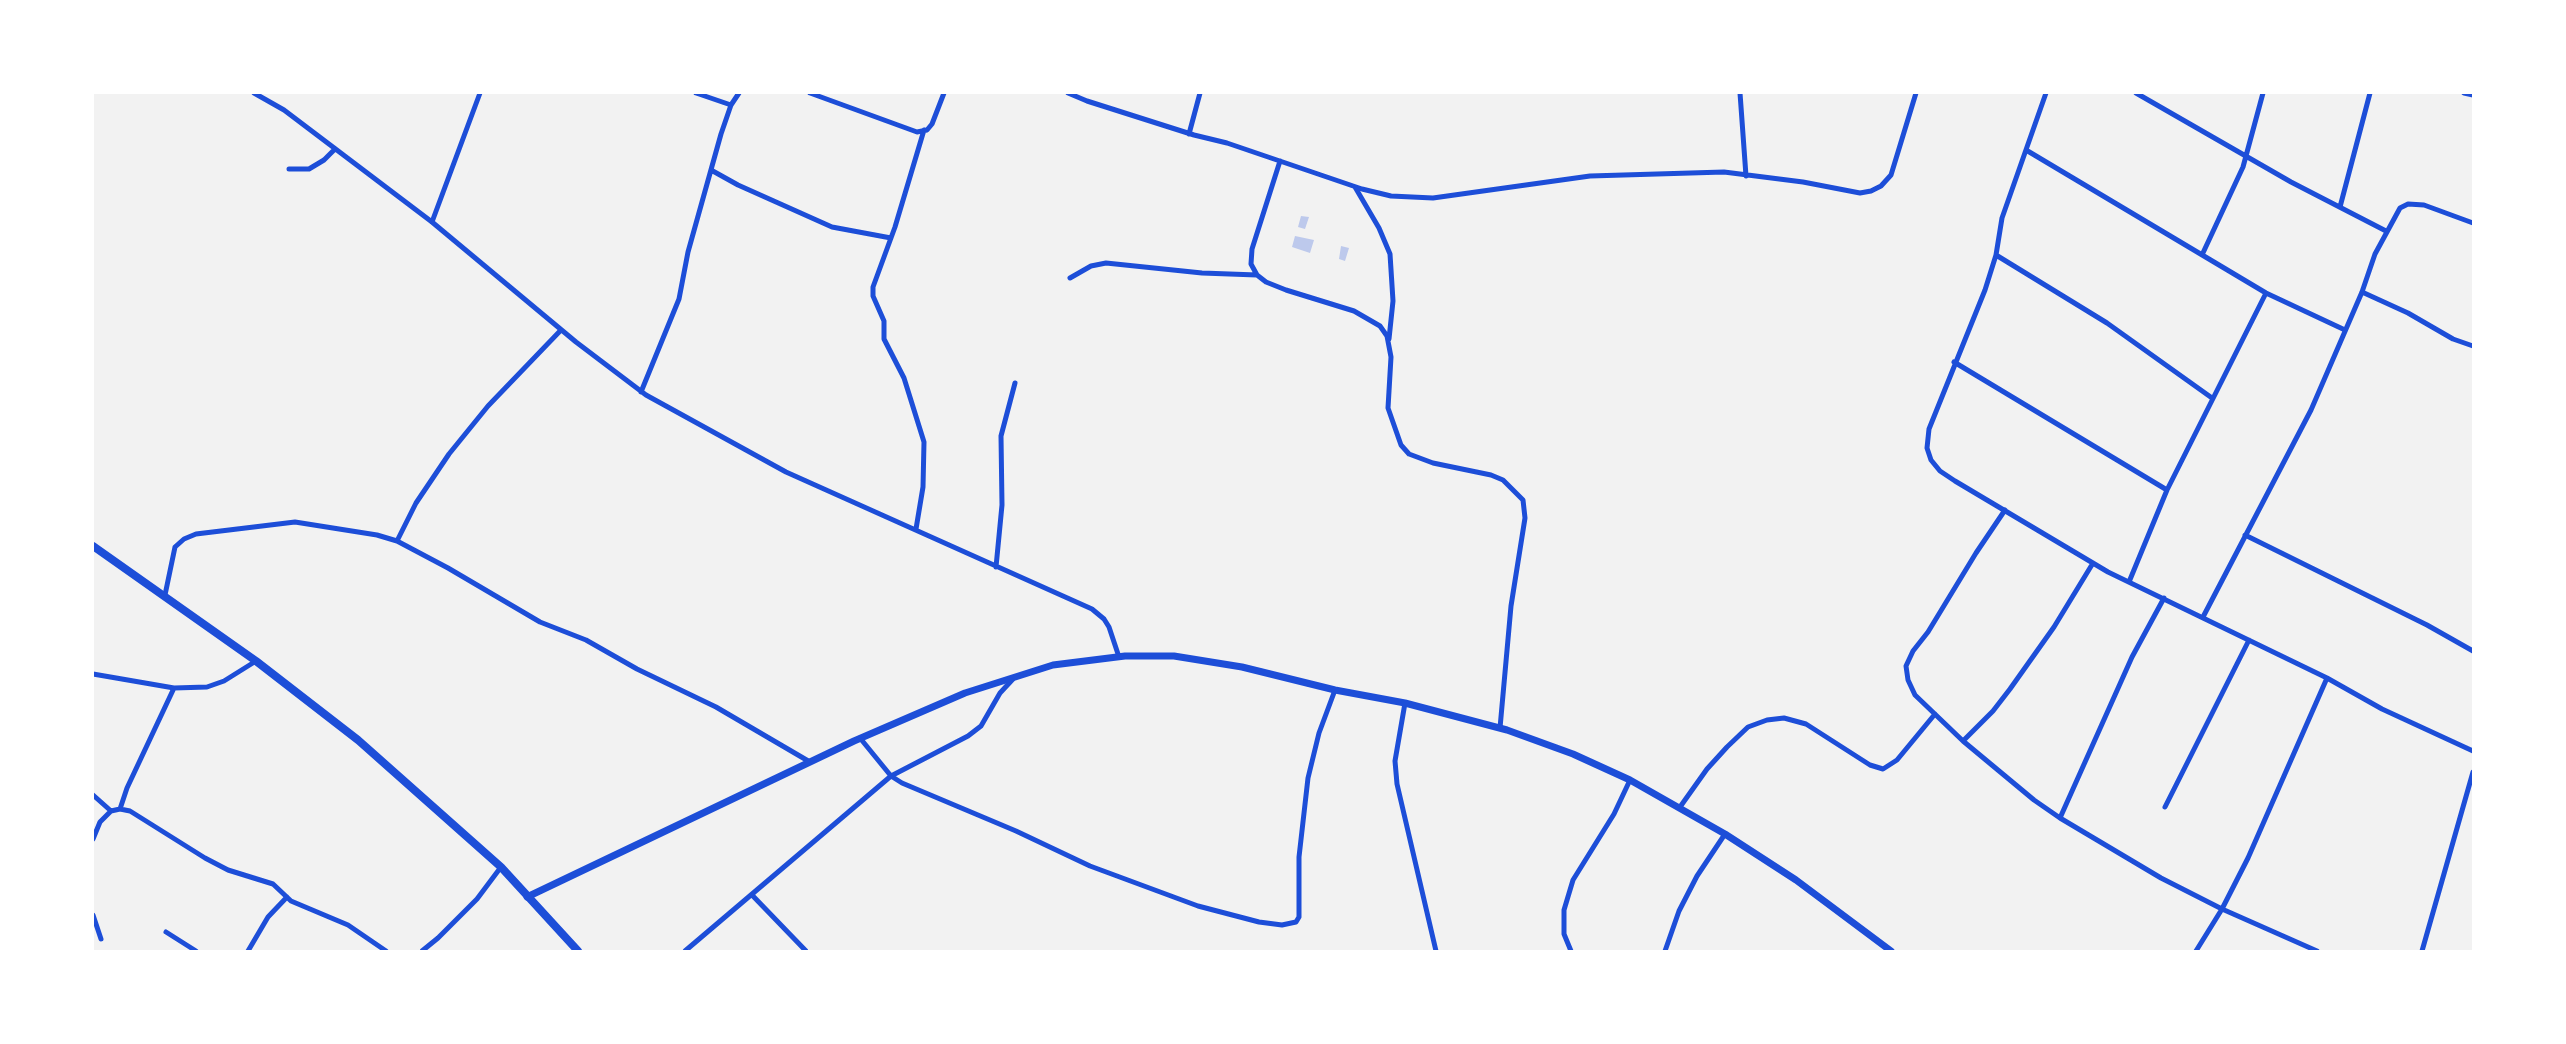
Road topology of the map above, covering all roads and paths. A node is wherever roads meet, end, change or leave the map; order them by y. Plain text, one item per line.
1 (254, 93) edge
2 (480, 93) edge
3 (695, 93) edge
4 (739, 93) edge
5 (810, 93) edge
6 (944, 93) edge
7 (1068, 93) edge
8 (1200, 93) edge
9 (1740, 93) edge
10 (1916, 93) edge
11 (2046, 93) edge
12 (2137, 93) edge
13 (2263, 93) edge
14 (2370, 93) edge
15 (2464, 93) edge
16 (2473, 95) edge
17 (731, 105) junction
18 (924, 130) junction
19 (1189, 134) junction
20 (334, 149) junction
21 (2025, 150) junction
22 (2246, 155) junction
23 (1280, 161) junction
24 (289, 169) dead end
25 (711, 170) junction
26 (1746, 176) junction
27 (1355, 187) junction
28 (2340, 207) junction
29 (432, 222) junction
30 (2473, 223) edge
31 (2386, 231) junction
32 (891, 238) junction
33 (1996, 255) junction
34 (2202, 255) junction
35 (1257, 275) junction
36 (1070, 278) dead end
37 (2362, 292) junction
38 (2266, 293) junction
39 (561, 330) junction
40 (2345, 330) junction
41 (1388, 346) junction
42 (2473, 346) edge
43 (1954, 362) junction
44 (1016, 383) dead end
45 (641, 392) junction
46 (2211, 398) junction
47 (2167, 490) junction
48 (2005, 510) junction
49 (916, 529) junction
50 (2245, 535) junction
51 (397, 541) junction
52 (93, 546) edge
53 (2093, 563) junction
54 (996, 567) junction
55 (2129, 582) junction
56 (165, 595) junction
57 (2164, 598) junction
58 (2203, 617) junction
59 (2249, 640) junction
60 (2473, 651) edge
61 (1119, 656) junction
62 (256, 661) junction
63 (93, 674) edge
64 (1018, 674) junction
65 (2327, 678) junction
66 (174, 688) junction
67 (1335, 690) junction
68 (1405, 703) junction
69 (1936, 714) junction
70 (1500, 728) junction
71 (860, 738) junction
72 (1963, 741) junction
73 (2473, 751) edge
74 (810, 762) junction
75 (2473, 772) edge
76 (891, 776) junction
77 (1630, 780) junction
78 (93, 795) edge
79 (1680, 807) junction
80 (2165, 807) dead end
81 (120, 809) junction
82 (111, 811) junction
83 (2060, 818) junction
84 (1725, 834) junction
85 (93, 839) edge
86 (501, 867) junction
87 (752, 895) junction
88 (287, 897) junction
89 (527, 897) junction
90 (2222, 909) junction
91 (93, 915) edge
92 (166, 932) dead end
93 (101, 939) dead end
94 (196, 951) edge
95 (248, 951) edge
96 (386, 951) edge
97 (422, 951) edge
98 (578, 951) edge
99 (685, 951) edge
100 (806, 951) edge
101 (1436, 951) edge
102 (1571, 951) edge
103 (1665, 951) edge
104 (1891, 951) edge
105 (2196, 951) edge
106 (2317, 951) edge
107 (2422, 951) edge

1 - 20 street
2 - 29 street
3 - 17 street
4 - 17 street
5 - 18 street
6 - 18 street
7 - 19 street
8 - 19 street
9 - 26 street
10 - 26 street
11 - 21 street
12 - 22 street
13 - 22 street
14 - 28 street
15 - 16 street
17 - 25 street
18 - 32 street
19 - 23 street
20 - 24 street
20 - 29 street
21 - 33 street
21 - 34 street
22 - 28 street
22 - 34 street
23 - 27 street
23 - 35 street
25 - 32 street
25 - 45 street
26 - 27 street
27 - 41 street
28 - 31 street
29 - 39 street
30 - 31 street
31 - 37 street
32 - 49 street
33 - 43 street
33 - 46 street
34 - 38 street
35 - 36 street
35 - 41 street
37 - 40 street
37 - 42 street
38 - 40 street
38 - 46 street
39 - 45 street
39 - 51 street
40 - 50 street
41 - 70 street
43 - 47 street
43 - 48 street
44 - 54 street
45 - 49 street
46 - 47 street
47 - 55 street
48 - 53 street
48 - 69 street
49 - 54 street
50 - 58 street
50 - 60 street
51 - 56 street
51 - 74 street
52 - 56 highway
53 - 55 street
53 - 72 street
54 - 61 street
55 - 57 street
56 - 62 highway
57 - 58 street
57 - 83 street
58 - 59 street
59 - 65 street
59 - 80 street
61 - 64 main road
61 - 67 main road
62 - 66 street
62 - 86 highway
63 - 66 street
64 - 71 main road
64 - 76 street
65 - 73 street
65 - 90 street
66 - 81 street
67 - 68 main road
67 - 76 street
68 - 70 main road
68 - 101 street
69 - 72 street
69 - 79 street
70 - 77 main road
71 - 74 main road
71 - 76 street
72 - 83 street
74 - 89 main road
75 - 107 street
76 - 87 street
77 - 79 main road
77 - 102 street
78 - 82 street
79 - 84 main road
81 - 82 street
81 - 88 street
82 - 85 street
83 - 90 street
84 - 103 street
84 - 104 main road
86 - 89 highway
86 - 97 street
87 - 99 street
87 - 100 street
88 - 95 street
88 - 96 street
89 - 98 highway
90 - 105 street
90 - 106 street
91 - 93 street
92 - 94 street

